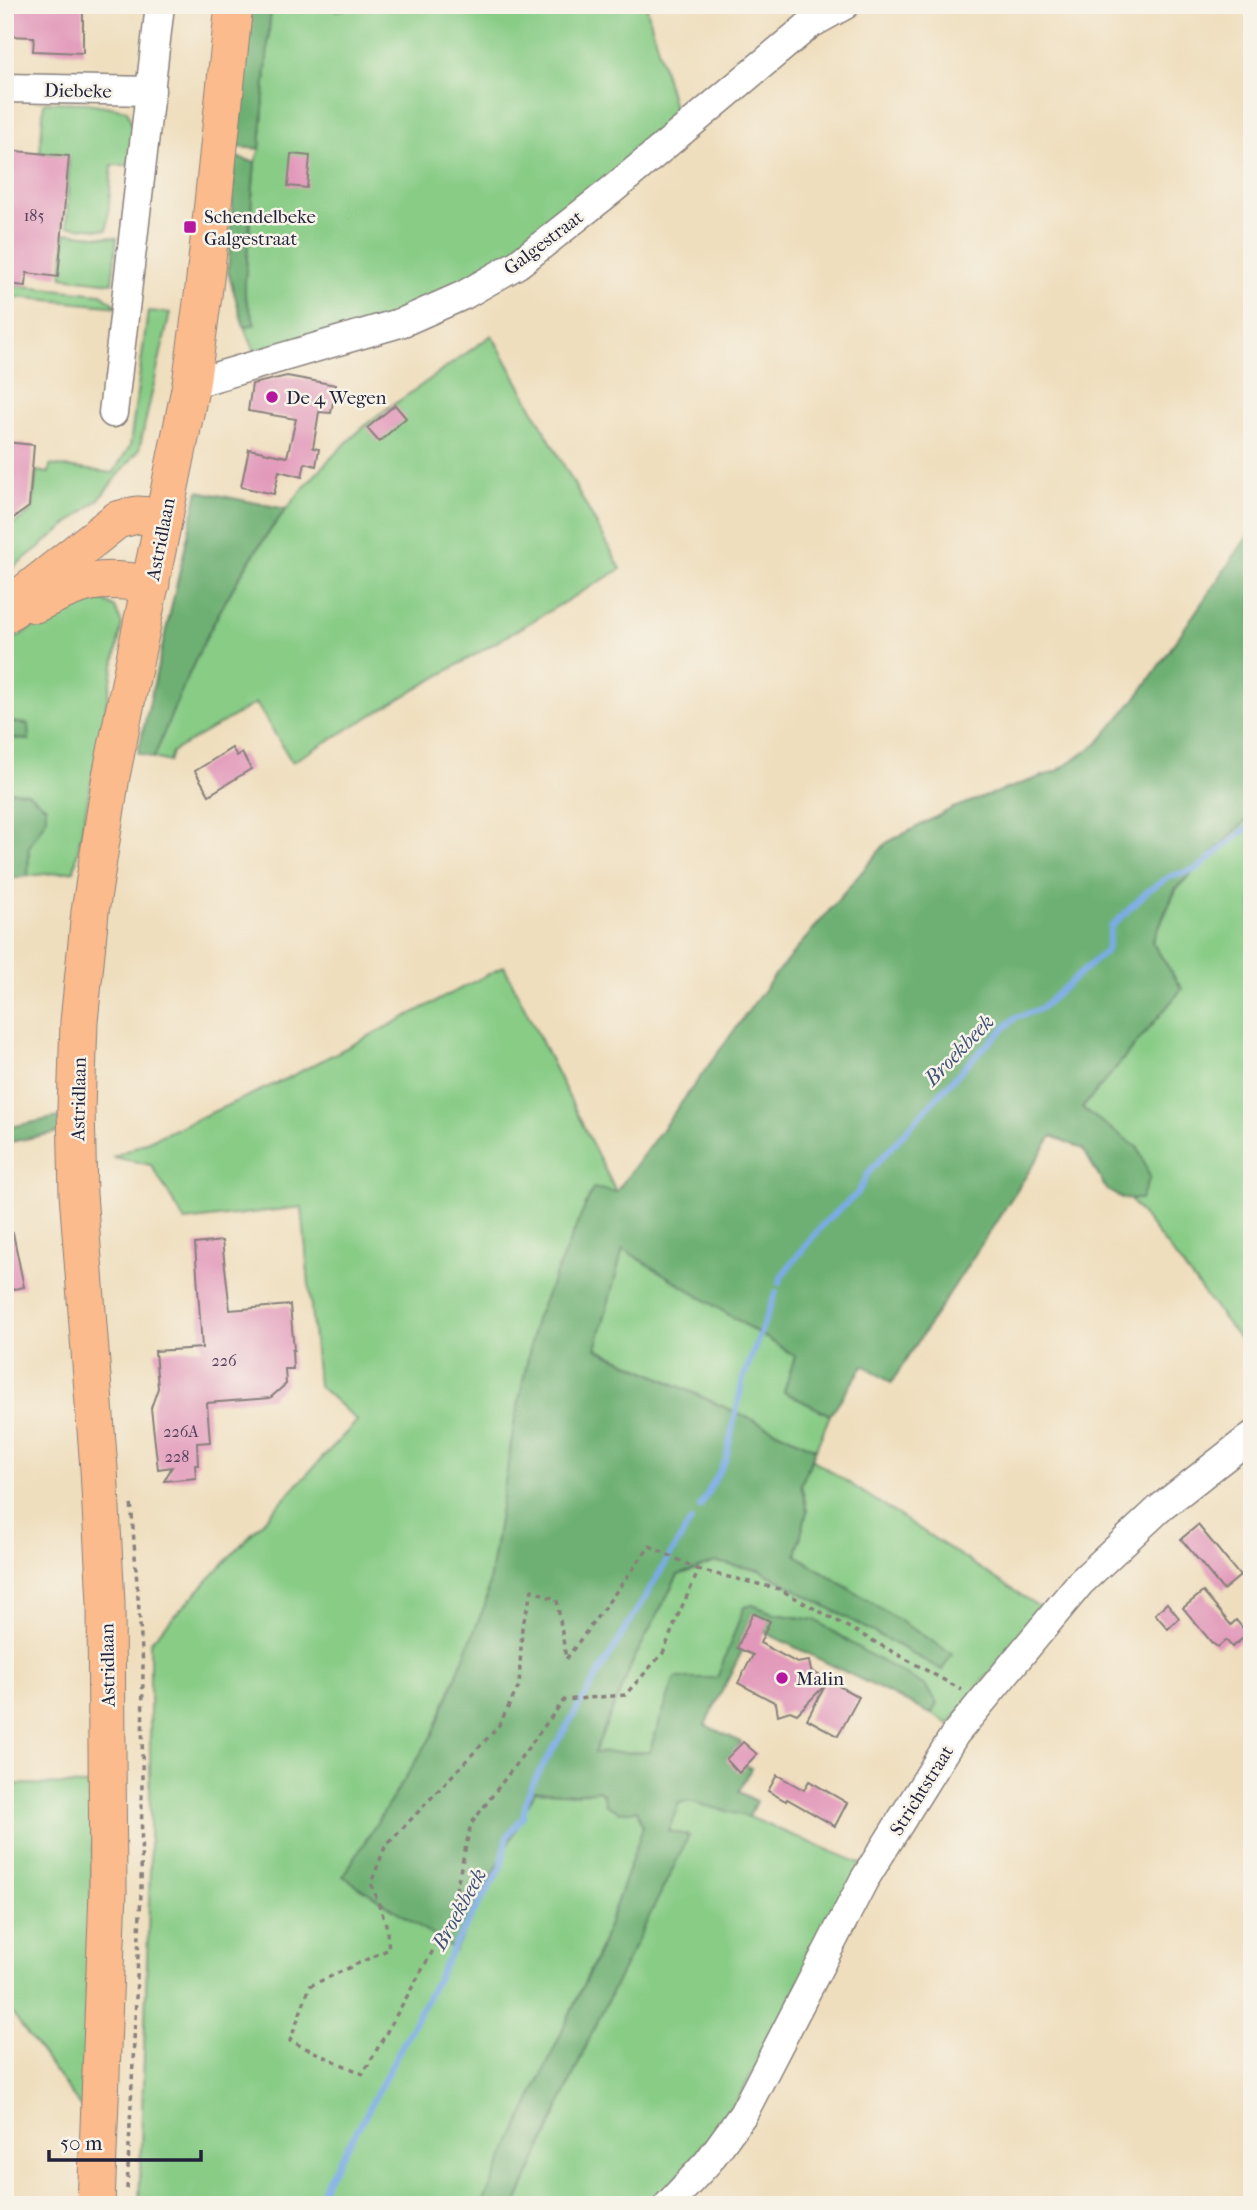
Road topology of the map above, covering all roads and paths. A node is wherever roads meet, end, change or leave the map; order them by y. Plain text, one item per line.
1 (160, 5) edge
2 (234, 5) edge
3 (845, 5) edge
4 (5, 88) edge
5 (151, 91) junction
6 (191, 384) junction
7 (113, 413) dead end
8 (164, 517) junction
9 (151, 584) junction
10 (9, 611) edge
11 (1252, 1436) edge
12 (699, 1570) junction
13 (982, 1702) junction
14 (96, 2205) edge
15 (668, 2205) edge

1 - 5 street
2 - 6 main road, Astridlaan
3 - 6 street, Galgestraat
4 - 5 street, Diebeke
5 - 7 street
6 - 8 main road, Astridlaan
8 - 9 main road, Astridlaan
8 - 10 main road
9 - 10 main road
9 - 14 main road, Astridlaan
11 - 13 street, Strichtstraat
12 - 12 path
12 - 13 path
13 - 15 street, Strichtstraat

